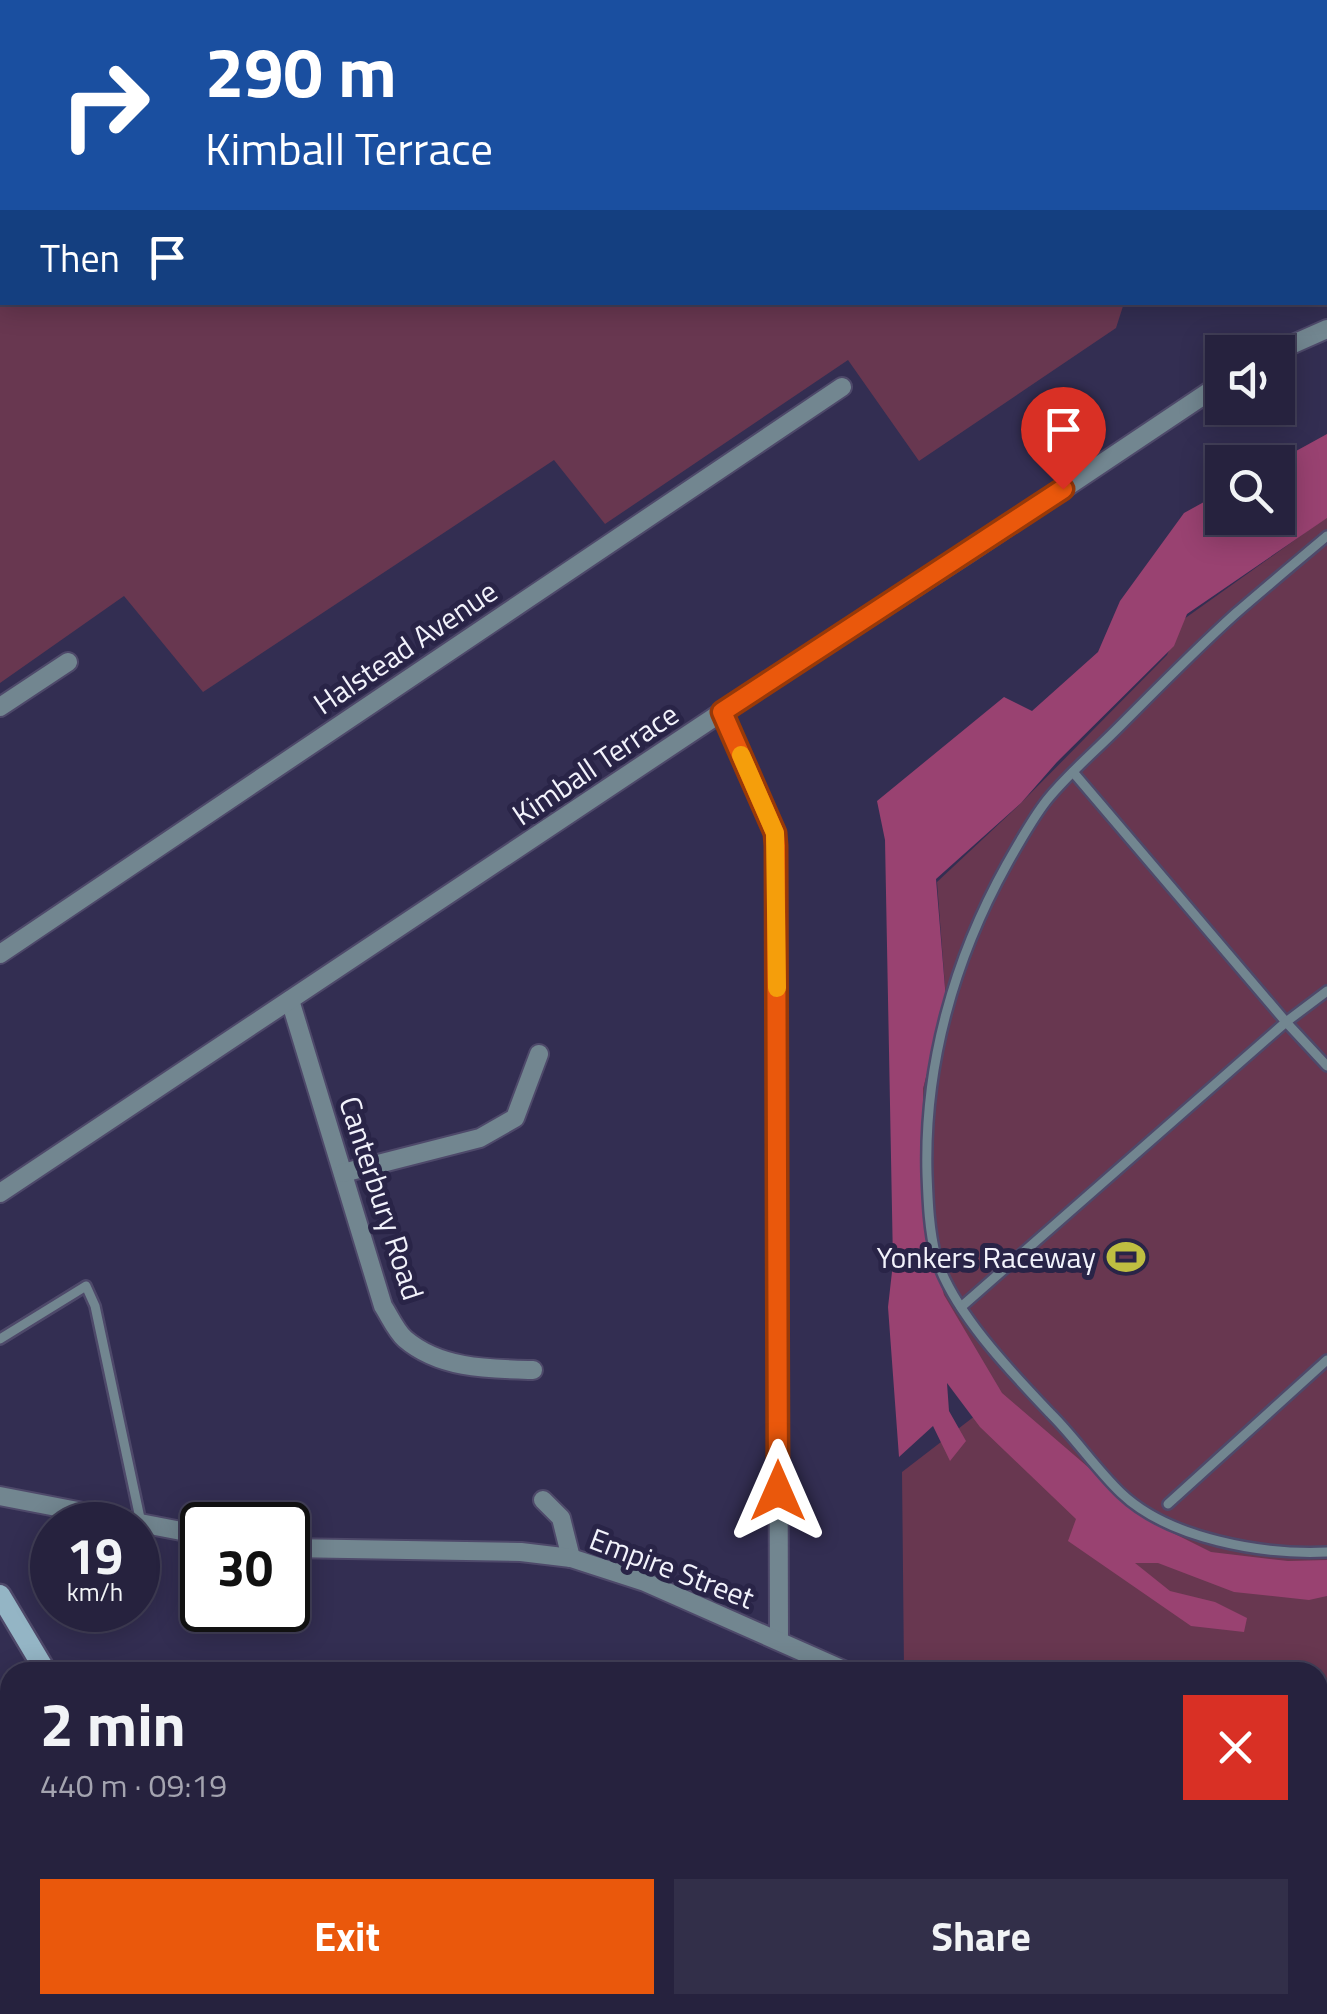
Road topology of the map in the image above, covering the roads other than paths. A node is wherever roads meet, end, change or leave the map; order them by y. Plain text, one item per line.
1 (1327, 329) edge
2 (1295, 343) edge
3 (842, 386) dead end
4 (1205, 393) edge
5 (1327, 536) edge
6 (68, 662) dead end
7 (0, 707) edge
8 (722, 712) junction
9 (1073, 772) junction
10 (0, 954) edge
11 (1327, 991) edge
12 (290, 1000) junction
13 (1286, 1022) junction
14 (540, 1054) dead end
15 (1327, 1066) edge
16 (343, 1173) junction
17 (0, 1193) edge
18 (961, 1307) junction
19 (0, 1339) edge
20 (1327, 1360) edge
21 (533, 1370) dead end
22 (0, 1496) edge
23 (544, 1500) dead end
24 (30, 1502) edge
25 (135, 1502) edge
26 (1168, 1504) dead end
27 (310, 1548) edge
28 (1327, 1552) edge
29 (571, 1558) junction
30 (0, 1595) edge
31 (779, 1640) junction
32 (40, 1662) edge
33 (826, 1662) edge

1 - 2 street
3 - 10 street, Halstead Avenue
4 - 8 street, Kimball Terrace
5 - 9 lane
6 - 7 street
8 - 12 street, Kimball Terrace
8 - 31 street
9 - 13 lane
9 - 18 lane
11 - 13 lane
12 - 16 street, Canterbury Road
12 - 17 street, Kimball Terrace
13 - 15 lane
13 - 18 lane
14 - 16 street
16 - 21 street, Canterbury Road
18 - 28 lane
19 - 25 lane
20 - 26 lane
22 - 24 street
23 - 29 street
27 - 29 street, Empire Street
29 - 31 street, Empire Street
30 - 32 street
31 - 33 street, Empire Street

